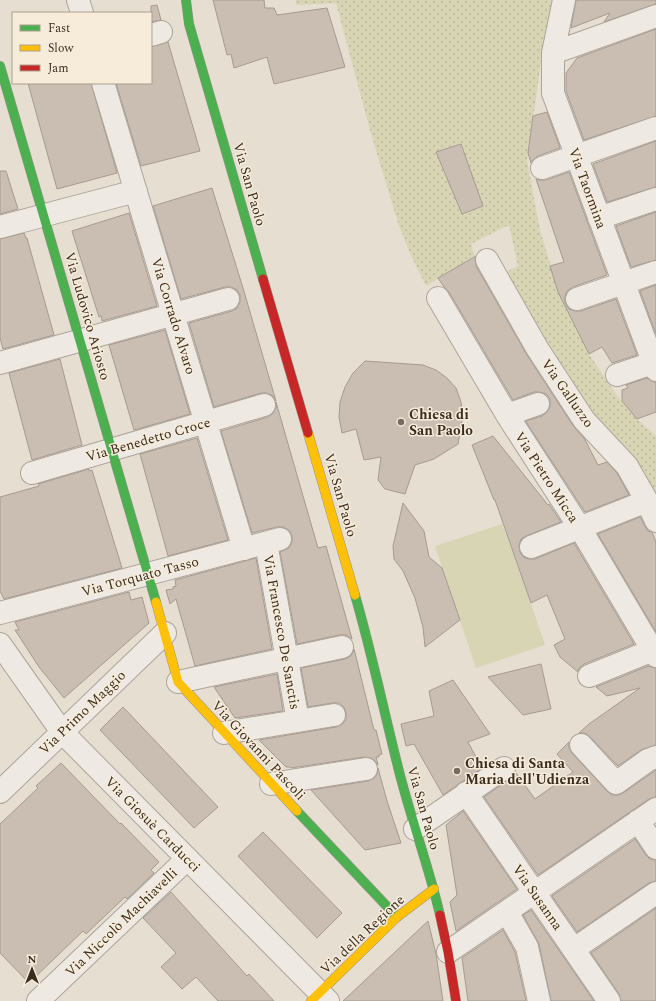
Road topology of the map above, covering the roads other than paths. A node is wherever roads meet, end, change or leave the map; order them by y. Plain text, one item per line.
1 (78, 0) edge
2 (186, 0) edge
3 (564, 0) edge
4 (82, 12) edge
5 (656, 16) edge
6 (553, 53) junction
7 (4, 74) edge
8 (103, 84) edge
9 (656, 128) edge
10 (576, 156) junction
11 (542, 168) dead end
12 (136, 191) junction
13 (656, 199) edge
14 (44, 216) junction
15 (599, 218) junction
16 (0, 227) edge
17 (487, 260) dead end
18 (656, 272) edge
19 (624, 283) junction
20 (438, 298) dead end
21 (228, 299) dead end
22 (577, 299) dead end
23 (174, 314) junction
24 (80, 341) junction
25 (0, 363) edge
26 (655, 365) edge
27 (617, 375) dead end
28 (538, 404) dead end
29 (264, 405) dead end
30 (507, 415) junction
31 (206, 422) junction
32 (113, 449) junction
33 (32, 473) dead end
34 (647, 501) junction
35 (656, 521) edge
36 (580, 528) junction
37 (273, 541) joint
38 (531, 547) dead end
39 (244, 549) junction
40 (149, 574) junction
41 (0, 613) edge
42 (165, 633) junction
43 (0, 644) edge
44 (342, 647) dead end
45 (655, 651) edge
46 (287, 659) junction
47 (589, 676) dead end
48 (178, 682) junction
49 (334, 715) dead end
50 (298, 721) junction
51 (62, 732) junction
52 (224, 733) junction
53 (580, 745) dead end
54 (656, 757) edge
55 (504, 768) dead end
56 (366, 769) dead end
57 (271, 784) junction
58 (0, 792) edge
59 (466, 793) junction
60 (656, 809) edge
61 (638, 821) junction
62 (415, 829) junction
63 (656, 848) edge
64 (187, 859) junction
65 (434, 889) junction
66 (534, 892) junction
67 (656, 893) edge
68 (507, 912) junction
69 (397, 917) junction
70 (574, 949) junction
71 (448, 952) junction
72 (319, 998) edge
73 (38, 1001) edge
74 (456, 1001) edge
75 (539, 1001) edge
76 (610, 1001) edge

1 - 4 street
2 - 62 street, Via San Paolo
3 - 6 street, Via Taormina
5 - 6 street
6 - 10 street, Via Taormina
7 - 14 street, Via Ludovico Ariosto
8 - 12 street, Via Corrado Alvaro
9 - 10 street
10 - 11 street
10 - 15 street, Via Taormina
12 - 14 street
12 - 23 street, Via Corrado Alvaro
13 - 15 street
14 - 16 street
14 - 24 street, Via Ludovico Ariosto
15 - 19 street, Via Taormina
17 - 34 street, Via Galluzzo
18 - 19 street
19 - 22 street
19 - 26 street, Via Taormina
20 - 30 street, Via Pietro Micca
21 - 23 street
23 - 24 street
23 - 31 street, Via Corrado Alvaro
24 - 25 street
24 - 32 street, Via Ludovico Ariosto
26 - 27 street
28 - 30 street
29 - 31 street, Via Benedetto Croce
30 - 36 street, Via Pietro Micca
31 - 32 street, Via Benedetto Croce
31 - 39 street, Via Corrado Alvaro
32 - 33 street, Via Benedetto Croce
32 - 40 street, Via Ludovico Ariosto
34 - 35 street, Via Galluzzo
34 - 36 street
36 - 38 street
36 - 45 street, Via Pietro Micca
37 - 39 street, Via Torquato Tasso
37 - 46 street, Via Francesco De Sanctis
39 - 40 street, Via Torquato Tasso
40 - 41 street, Via Torquato Tasso
40 - 42 street, Via Giovanni Pascoli
42 - 48 street, Via Giovanni Pascoli
42 - 51 street, Via Primo Maggio
43 - 51 street, Via Giosuè Carducci
44 - 46 street
45 - 47 street
46 - 48 street
46 - 50 street, Via Francesco De Sanctis
48 - 52 street, Via Giovanni Pascoli
49 - 50 street
50 - 52 street
51 - 58 street, Via Primo Maggio
51 - 64 street, Via Giosuè Carducci
52 - 57 street, Via Giovanni Pascoli
53 - 54 street
55 - 59 street
56 - 57 street
57 - 69 street, Via Giovanni Pascoli
59 - 62 street
59 - 66 street, Via Susanna
60 - 61 street
61 - 63 street
61 - 66 street
62 - 65 street, Via San Paolo
64 - 72 street, Via Giosuè Carducci
64 - 73 street, Via Niccolò Machiavelli
65 - 69 street, Via della Regione
65 - 71 street, Via San Paolo
66 - 68 street
66 - 70 street, Via Susanna
67 - 70 street
68 - 71 street
68 - 75 street
69 - 72 street, Via della Regione
70 - 76 street, Via Susanna
71 - 74 street, Via San Paolo

